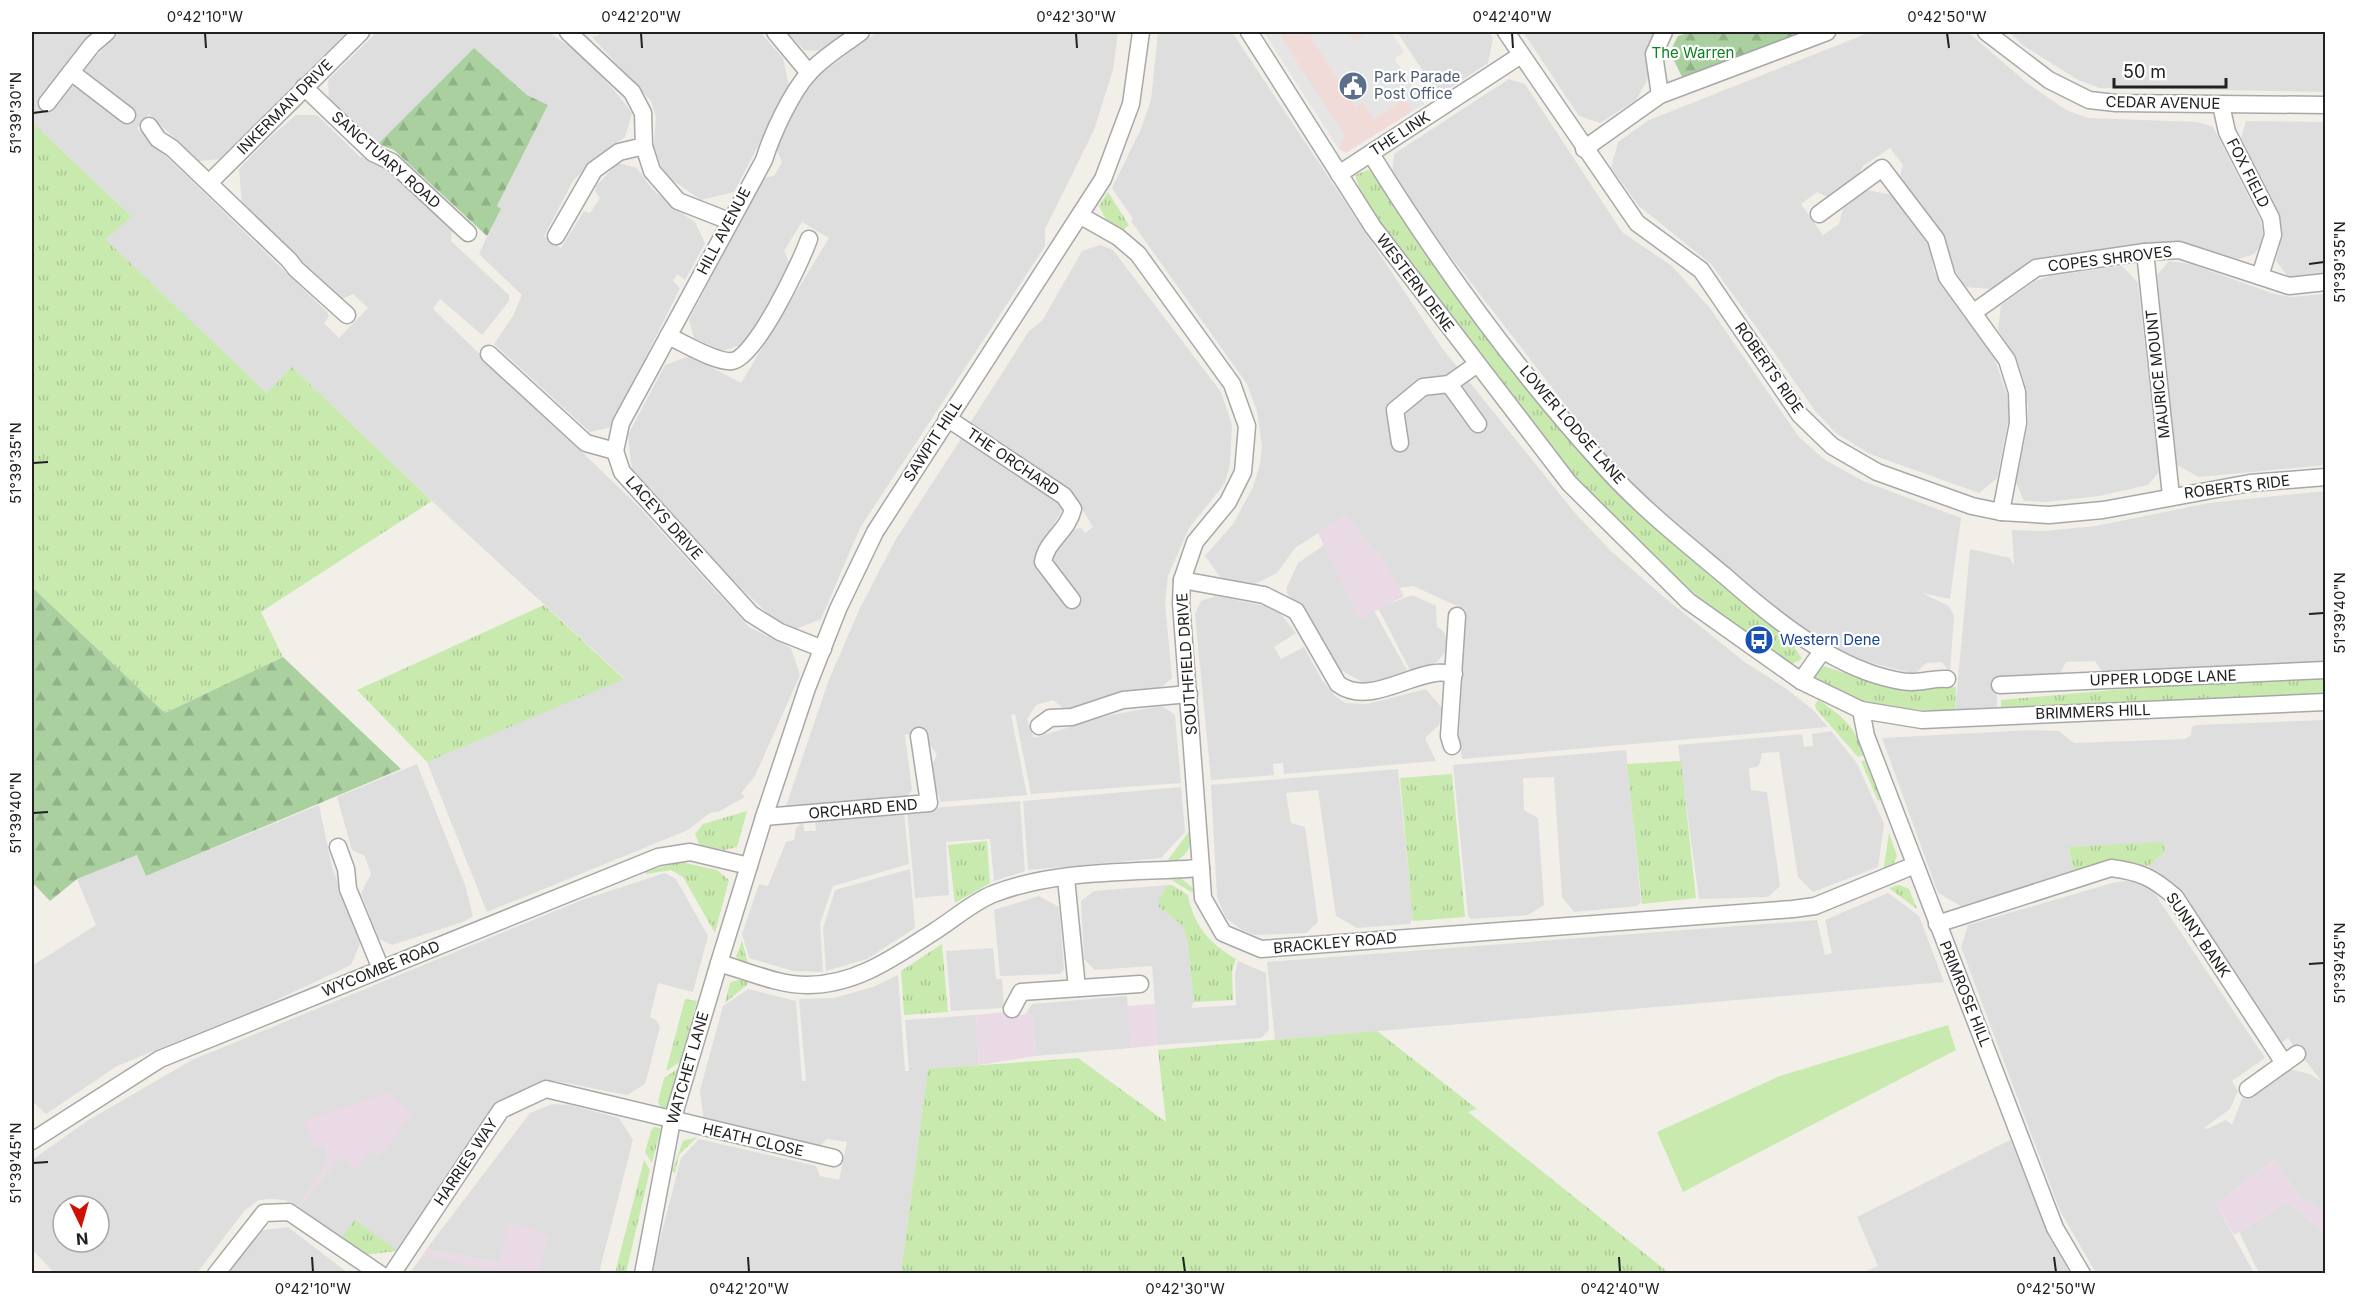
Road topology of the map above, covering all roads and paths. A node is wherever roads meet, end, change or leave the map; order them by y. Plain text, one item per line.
1 (107, 32) edge
2 (361, 32) edge
3 (568, 32) edge
4 (775, 32) edge
5 (861, 32) edge
6 (1141, 32) edge
7 (1249, 32) edge
8 (1506, 32) edge
9 (1664, 32) edge
10 (1827, 32) edge
11 (1986, 32) edge
12 (1521, 55) junction
13 (71, 72) junction
14 (809, 73) junction
15 (304, 87) junction
16 (1660, 95) junction
17 (47, 104) dead end
18 (2221, 105) junction
19 (2325, 105) edge
20 (128, 115) dead end
21 (149, 126) dead end
22 (644, 146) junction
23 (1584, 149) junction
24 (1371, 154) junction
25 (1339, 174) junction
26 (209, 183) junction
27 (1819, 214) dead end
28 (1082, 216) junction
29 (729, 221) junction
30 (468, 233) dead end
31 (556, 236) dead end
32 (809, 239) dead end
33 (2145, 252) junction
34 (2260, 276) junction
35 (2325, 282) edge
36 (1974, 312) junction
37 (347, 315) dead end
38 (668, 336) junction
39 (489, 354) dead end
40 (1476, 365) junction
41 (1449, 384) junction
42 (947, 418) junction
43 (1478, 424) dead end
44 (1400, 443) dead end
45 (615, 451) junction
46 (2325, 477) edge
47 (2171, 496) junction
48 (2001, 512) junction
49 (1182, 580) junction
50 (1072, 600) dead end
51 (1457, 616) dead end
52 (823, 649) junction
53 (1823, 650) junction
54 (2325, 670) edge
55 (1454, 674) junction
56 (1947, 679) dead end
57 (1801, 681) junction
58 (2001, 685) dead end
59 (1189, 694) junction
60 (2325, 702) edge
61 (1861, 710) junction
62 (1039, 726) dead end
63 (919, 736) dead end
64 (1452, 746) dead end
65 (764, 817) junction
66 (338, 846) dead end
67 (1915, 865) junction
68 (749, 866) junction
69 (1201, 868) junction
70 (1066, 878) junction
71 (1937, 924) junction
72 (719, 963) junction
73 (381, 969) junction
74 (1140, 984) dead end
75 (1077, 988) junction
76 (1012, 1009) dead end
77 (2248, 1089) dead end
78 (672, 1121) junction
79 (32, 1141) edge
80 (834, 1158) dead end
81 (216, 1274) edge
82 (380, 1274) edge
83 (392, 1274) edge
84 (643, 1274) edge
85 (2082, 1274) edge

1 - 13 street
2 - 15 street, INKERMAN DRIVE
3 - 22 street
4 - 14 street
5 - 14 street, HILL AVENUE
6 - 28 street, SAWPIT HILL
7 - 25 street, WESTERN DENE
8 - 12 street, ROBERTS RIDE
9 - 16 street
10 - 16 street
11 - 18 street, CEDAR AVENUE
12 - 23 street, ROBERTS RIDE
12 - 24 street, THE LINK
13 - 17 street
13 - 20 street
14 - 29 street, HILL AVENUE
15 - 26 street, INKERMAN DRIVE
15 - 30 street, SANCTUARY ROAD
16 - 23 street
18 - 19 street, CEDAR AVENUE
18 - 34 street, FOX FIELD
21 - 26 street
22 - 29 street
22 - 31 street
23 - 48 street, ROBERTS RIDE
24 - 25 street, THE LINK
24 - 53 street, LOWER LODGE LANE
25 - 40 street, WESTERN DENE
26 - 37 street
27 - 36 street
28 - 42 street, SAWPIT HILL
28 - 49 street, SOUTHFIELD DRIVE
29 - 38 street, HILL AVENUE
32 - 38 street
33 - 34 street, COPES SHROVES
33 - 36 street, COPES SHROVES
33 - 47 street, MAURICE MOUNT
34 - 35 street, COPES SHROVES
36 - 48 street
38 - 45 street, HILL AVENUE
39 - 45 street
40 - 41 street
40 - 57 street, WESTERN DENE
41 - 43 street
41 - 44 street
42 - 50 street, THE ORCHARD
42 - 52 street, SAWPIT HILL
45 - 52 street, LACEYS DRIVE
46 - 47 street, ROBERTS RIDE
47 - 48 street, ROBERTS RIDE
49 - 55 street
49 - 59 street, SOUTHFIELD DRIVE
51 - 55 street
52 - 65 street, SAWPIT HILL
53 - 56 street, LOWER LODGE LANE
53 - 57 street
54 - 58 street, UPPER LODGE LANE
55 - 64 street
57 - 61 street, WESTERN DENE
59 - 62 street
59 - 69 street, SOUTHFIELD DRIVE
60 - 61 street, BRIMMERS HILL
61 - 67 street, PRIMROSE HILL
63 - 65 street, ORCHARD END
65 - 68 street, SAWPIT HILL
66 - 73 street
67 - 69 street, BRACKLEY ROAD
67 - 71 street, PRIMROSE HILL
68 - 72 street, WATCHET LANE
68 - 73 street, WYCOMBE ROAD
69 - 70 street
70 - 72 street
70 - 75 street
71 - 77 street, SUNNY BANK
71 - 85 street, PRIMROSE HILL
72 - 78 street, WATCHET LANE
73 - 79 street, WYCOMBE ROAD
74 - 75 street
75 - 76 street
78 - 80 street, HEATH CLOSE
78 - 83 street, HARRIES WAY
78 - 84 street, WATCHET LANE
81 - 82 street

